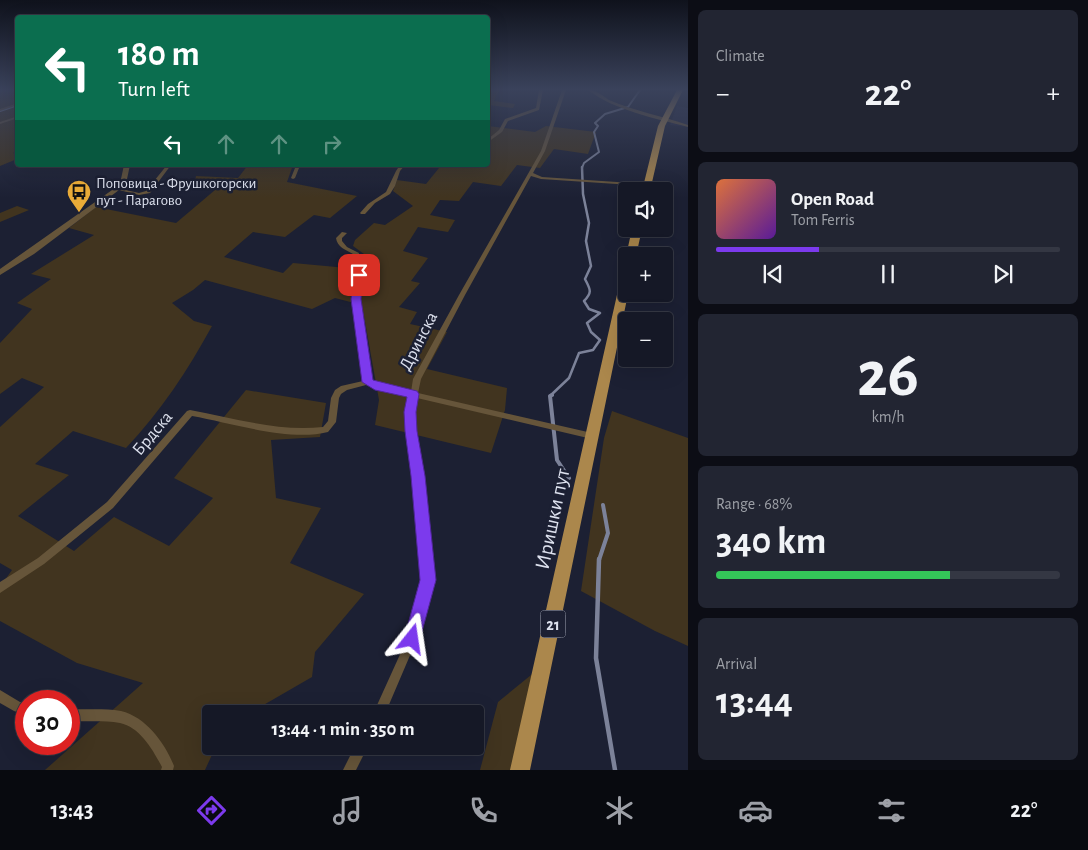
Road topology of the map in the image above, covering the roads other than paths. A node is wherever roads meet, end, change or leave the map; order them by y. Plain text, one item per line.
1 (503, 126) edge
2 (552, 126) edge
3 (663, 126) edge
4 (501, 131) junction
5 (490, 133) edge
6 (490, 139) edge
7 (127, 167) edge
8 (167, 167) edge
9 (253, 167) edge
10 (295, 167) edge
11 (401, 167) edge
12 (249, 172) dead end
13 (529, 177) junction
14 (293, 178) dead end
15 (648, 182) edge
16 (618, 184) edge
17 (117, 189) junction
18 (363, 213) dead end
19 (344, 233) dead end
20 (0, 273) edge
21 (621, 302) edge
22 (368, 382) junction
23 (413, 394) junction
24 (592, 436) junction
25 (0, 588) edge
26 (0, 696) edge
27 (383, 705) edge
28 (15, 706) edge
29 (80, 715) edge
30 (357, 755) edge
31 (167, 770) edge
32 (349, 770) edge
33 (520, 770) edge

1 - 4 street
2 - 13 street, Дринска
3 - 15 main road
4 - 5 street
4 - 6 street
7 - 17 street
8 - 17 street
9 - 12 street
10 - 14 street
11 - 18 street
13 - 16 street
13 - 23 street, Дринска
17 - 20 street
19 - 22 street
21 - 24 main road, Иришки пут / 21
22 - 23 street
22 - 25 street, Брдска
23 - 24 street
23 - 27 street, Дринска
24 - 33 main road, Иришки пут / 21
26 - 28 street
29 - 31 street
30 - 32 street

